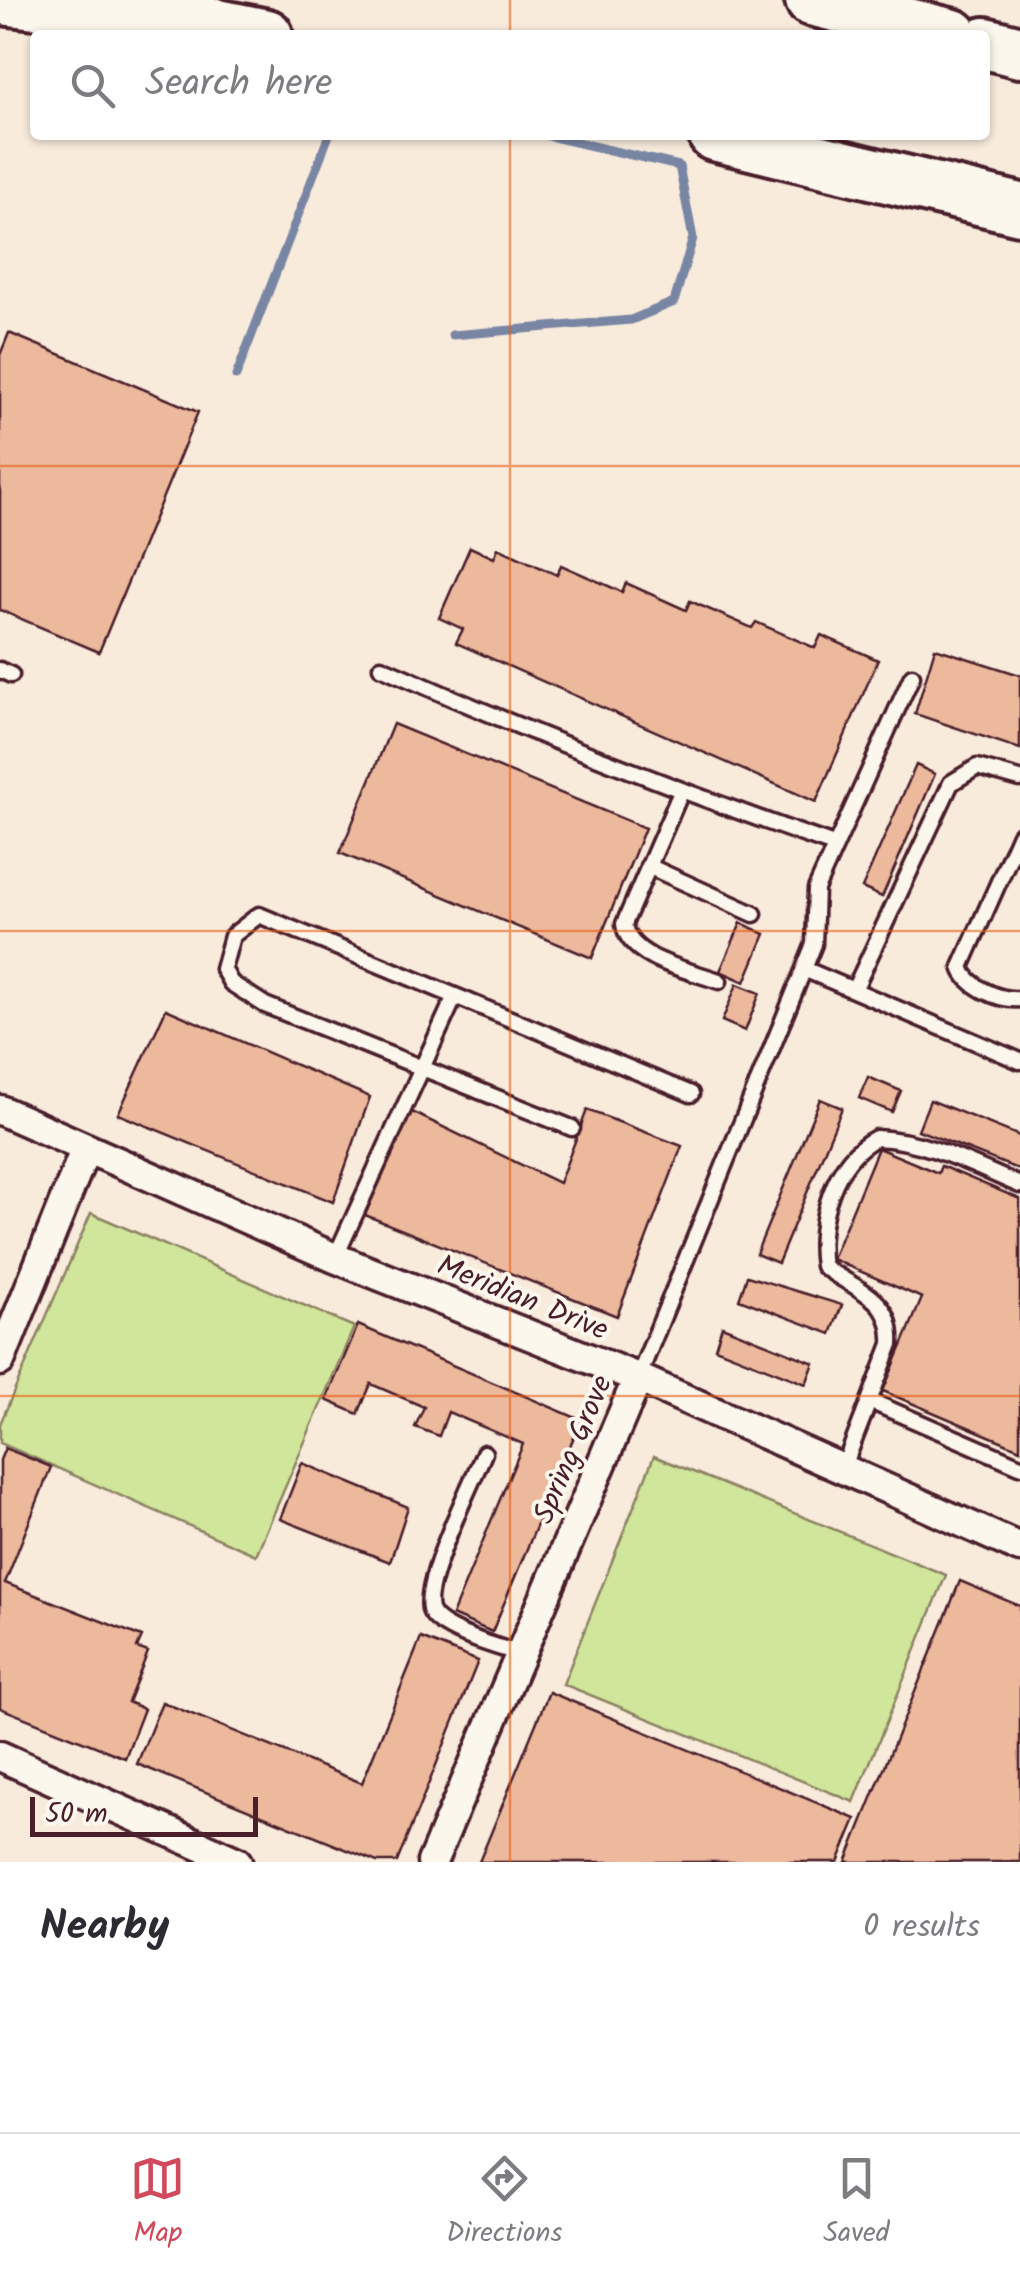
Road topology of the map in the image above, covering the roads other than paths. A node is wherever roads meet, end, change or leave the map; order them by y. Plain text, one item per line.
1 (9, 0) edge
2 (90, 0) edge
3 (812, 0) edge
4 (212, 23) junction
5 (244, 30) edge
6 (933, 30) edge
7 (990, 44) edge
8 (1020, 52) edge
9 (735, 140) edge
10 (1020, 209) edge
11 (381, 667) dead end
12 (912, 676) dead end
13 (1020, 779) edge
14 (680, 792) junction
15 (1020, 834) edge
16 (834, 845) junction
17 (648, 866) junction
18 (754, 914) dead end
19 (804, 970) junction
20 (719, 981) dead end
21 (854, 990) junction
22 (455, 996) junction
23 (1020, 1000) edge
24 (1020, 1061) edge
25 (425, 1067) junction
26 (692, 1094) dead end
27 (0, 1110) edge
28 (572, 1128) dead end
29 (86, 1148) junction
30 (1020, 1185) edge
31 (336, 1258) junction
32 (0, 1361) edge
33 (638, 1378) junction
34 (870, 1402) junction
35 (484, 1453) dead end
36 (1020, 1466) edge
37 (842, 1469) junction
38 (1020, 1548) edge
39 (520, 1654) junction
40 (0, 1756) edge
41 (237, 1862) edge
42 (432, 1862) edge

1 - 4 highway
2 - 4 highway
3 - 6 highway
4 - 5 highway
7 - 8 highway
9 - 10 highway
11 - 14 lane
12 - 16 lane
13 - 21 lane
14 - 16 lane
14 - 17 lane
15 - 23 lane
16 - 19 lane, Spring Grove
17 - 18 lane
17 - 20 lane
19 - 21 lane
19 - 33 lane, Spring Grove
21 - 24 lane
22 - 25 lane
22 - 25 lane
22 - 26 lane
25 - 28 lane
25 - 31 lane
27 - 29 street, Meridian Drive
29 - 31 street, Meridian Drive
29 - 32 street
30 - 34 lane
31 - 33 street, Meridian Drive
33 - 37 street, Meridian Drive
33 - 39 street, Spring Grove
34 - 36 lane
34 - 37 lane
35 - 39 lane
37 - 38 street, Meridian Drive
39 - 42 street, Spring Grove
40 - 41 street

